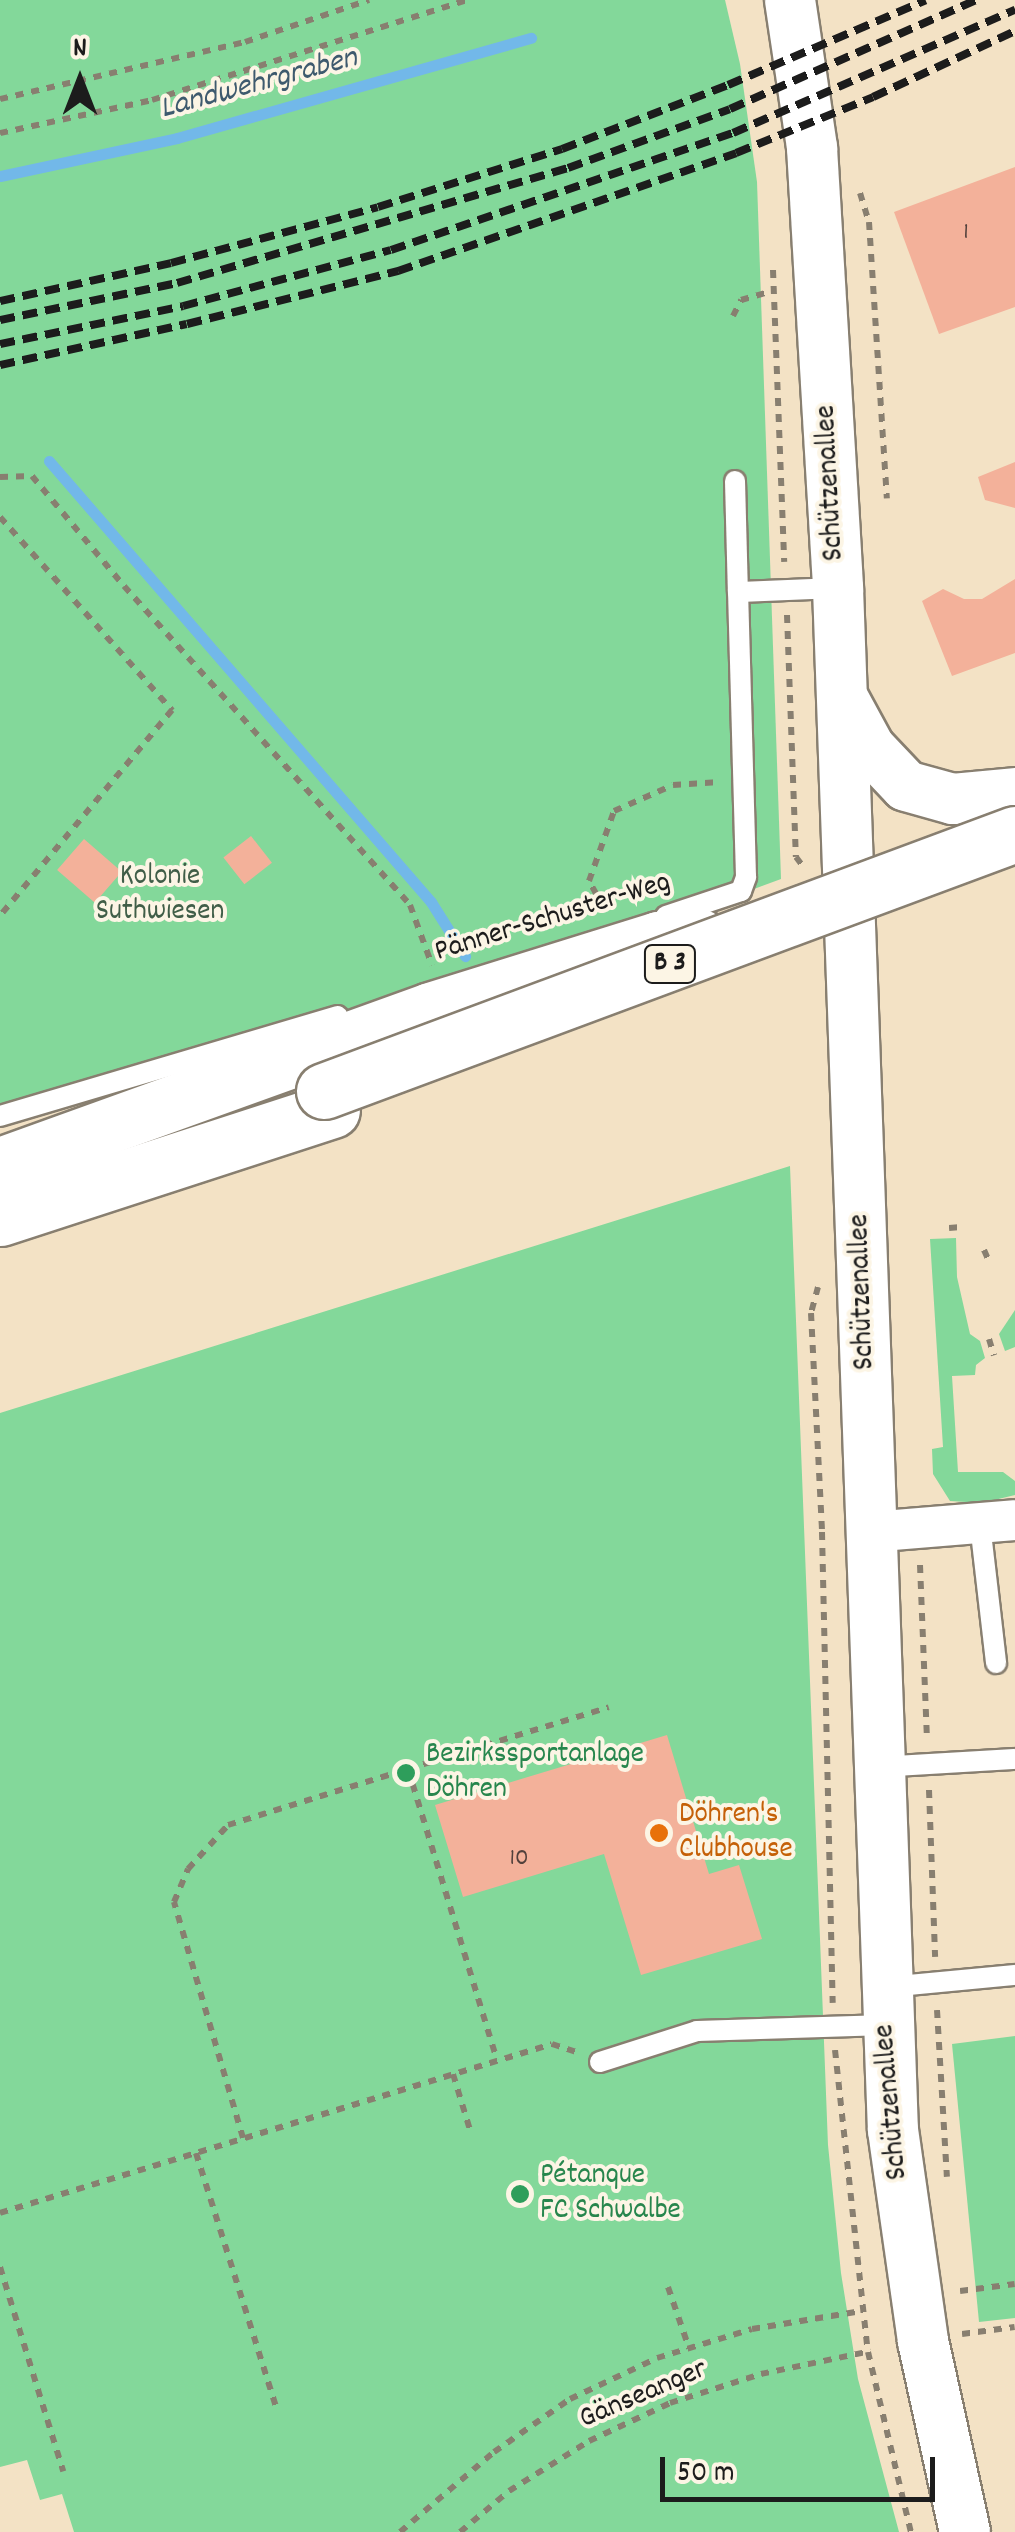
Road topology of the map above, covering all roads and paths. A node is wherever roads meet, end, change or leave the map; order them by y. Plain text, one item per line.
1 (369, 0) edge
2 (468, 0) edge
3 (795, 24) edge
4 (0, 99) edge
5 (0, 134) edge
6 (858, 185) dead end
7 (773, 291) dead end
8 (734, 316) dead end
9 (0, 477) edge
10 (734, 482) dead end
11 (887, 498) dead end
12 (0, 517) edge
13 (838, 588) junction
14 (738, 592) junction
15 (841, 693) junction
16 (744, 780) junction
17 (1015, 793) edge
18 (1015, 834) edge
19 (1015, 856) edge
20 (852, 900) junction
21 (0, 916) edge
22 (617, 932) junction
23 (440, 985) junction
24 (402, 996) dead end
25 (363, 1008) dead end
26 (328, 1100) junction
27 (0, 1116) edge
28 (0, 1165) edge
29 (0, 1194) edge
30 (0, 1218) edge
31 (961, 1227) dead end
32 (948, 1228) dead end
33 (984, 1250) dead end
34 (989, 1261) dead end
35 (989, 1339) dead end
36 (994, 1354) dead end
37 (998, 1522) edge
38 (895, 1531) junction
39 (996, 1663) dead end
40 (609, 1707) dead end
41 (1015, 1758) edge
42 (928, 1764) junction
43 (878, 1767) junction
44 (408, 1768) junction
45 (1015, 1975) edge
46 (936, 1983) junction
47 (886, 2006) junction
48 (497, 2060) junction
49 (600, 2062) joint
50 (452, 2074) junction
51 (470, 2130) dead end
52 (244, 2138) junction
53 (196, 2153) junction
54 (947, 2181) dead end
55 (0, 2213) edge
56 (0, 2267) edge
57 (958, 2272) dead end
58 (1015, 2284) edge
59 (668, 2287) dead end
60 (960, 2290) junction
61 (961, 2305) dead end
62 (862, 2311) dead end
63 (963, 2319) dead end
64 (1015, 2326) edge
65 (964, 2333) junction
66 (689, 2348) junction
67 (868, 2352) dead end
68 (968, 2353) dead end
69 (276, 2406) dead end
70 (64, 2471) dead end
71 (400, 2532) edge
72 (460, 2532) edge
73 (965, 2532) edge

1 - 4 path
2 - 5 path
3 - 13 street, Schützenallee
6 - 11 path
7 - 8 path
9 - 23 path
10 - 14 lane, Pänner-Schuster-Weg
12 - 21 path
13 - 14 lane
13 - 15 street, Schützenallee
14 - 16 lane, Pänner-Schuster-Weg
15 - 17 street
15 - 20 street, Schützenallee
16 - 22 lane, Pänner-Schuster-Weg
16 - 22 path
18 - 26 highway, B 3, bridge
19 - 26 highway, B 3
20 - 28 highway
20 - 38 street, Schützenallee
22 - 23 lane, Pänner-Schuster-Weg
23 - 24 lane, Pänner-Schuster-Weg
25 - 27 lane
26 - 29 highway, B 3
26 - 30 highway, B 3
31 - 32 path
33 - 34 path
35 - 36 path
37 - 38 street
37 - 39 lane
38 - 42 path
38 - 43 street, Schützenallee
40 - 44 path
41 - 42 lane
42 - 43 lane
42 - 46 path
43 - 47 street, Schützenallee
44 - 48 path
44 - 52 path
45 - 46 lane
46 - 47 lane
46 - 54 path
47 - 49 lane
47 - 73 street, Schützenallee
48 - 49 path
48 - 50 path
50 - 51 path
50 - 52 path
52 - 53 path
53 - 55 path
53 - 69 path
56 - 70 path
57 - 60 path
58 - 60 path
59 - 66 path
60 - 61 path
62 - 66 path
63 - 65 path
64 - 65 path
65 - 68 path
66 - 71 path
67 - 72 path, Gänseanger

